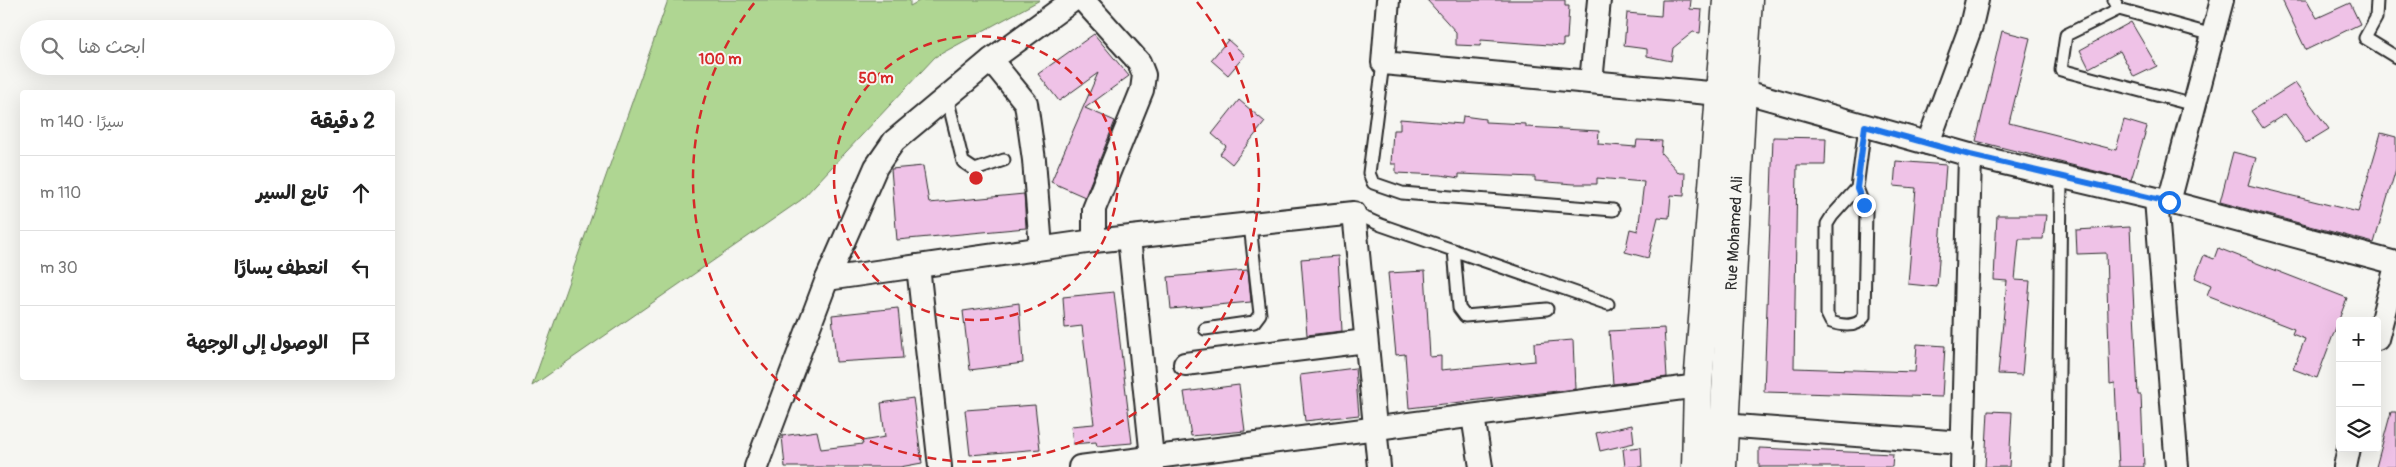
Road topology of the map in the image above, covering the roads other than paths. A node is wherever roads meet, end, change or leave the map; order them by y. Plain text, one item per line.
1 (1073, 0) edge
2 (1083, 0) edge
3 (1388, 0) edge
4 (1599, 0) edge
5 (1727, 0) edge
6 (1748, 0) edge
7 (1977, 0) edge
8 (2222, 0) edge
9 (2377, 0) edge
10 (2116, 5) edge
11 (2213, 35) junction
12 (2396, 57) edge
13 (991, 60) junction
14 (1383, 63) junction
15 (1592, 82) junction
16 (1731, 92) junction
17 (947, 96) junction
18 (2194, 106) junction
19 (1865, 126) junction
20 (1928, 143) junction
21 (1970, 155) junction
22 (1004, 160) dead end
23 (2061, 178) junction
24 (1857, 188) junction
25 (2163, 200) junction
26 (1613, 210) dead end
27 (1354, 213) junction
28 (1250, 225) junction
29 (1129, 238) junction
30 (1094, 241) junction
31 (1041, 248) junction
32 (1454, 250) junction
33 (2396, 264) edge
34 (918, 266) junction
35 (827, 279) junction
36 (1608, 304) dead end
37 (1547, 310) dead end
38 (2381, 323) edge
39 (1205, 329) dead end
40 (1366, 342) junction
41 (1186, 364) dead end
42 (1698, 386) junction
43 (1472, 416) junction
44 (1723, 425) junction
45 (1374, 429) junction
46 (1963, 443) junction
47 (2348, 452) edge
48 (1152, 463) edge
49 (756, 467) edge
50 (940, 467) edge
51 (1080, 467) edge
52 (1379, 467) edge
53 (1481, 467) edge
54 (1696, 467) edge
55 (1722, 467) edge
56 (1962, 467) edge
57 (2058, 467) edge
58 (2177, 467) edge
59 (2345, 467) edge

1 - 13 street
2 - 30 street
3 - 14 street
4 - 15 street
5 - 16 street
6 - 16 street, Rue Mohamed Ali
7 - 20 street
8 - 11 street
9 - 12 lane
10 - 11 lane
10 - 18 lane
11 - 18 street
13 - 17 street
13 - 31 street
14 - 15 street
14 - 26 lane
15 - 16 street
16 - 19 street
16 - 42 street
16 - 44 street, Rue Mohamed Ali
17 - 22 lane
17 - 35 street
18 - 25 street
19 - 20 street
19 - 24 lane
20 - 21 street
21 - 23 street
21 - 46 street
23 - 25 street
23 - 57 lane
24 - 24 lane
25 - 33 street
25 - 58 street
27 - 28 street
27 - 32 lane
27 - 40 street
28 - 29 street
28 - 39 lane
29 - 30 street
29 - 48 street
30 - 31 street
31 - 34 street
32 - 36 lane
32 - 37 lane
33 - 38 street
34 - 35 street
34 - 50 street
35 - 49 street
40 - 41 street
40 - 45 street
42 - 43 street
42 - 54 street
43 - 45 street
43 - 53 street
44 - 46 street
44 - 55 street, Rue Mohamed Ali
45 - 48 street
45 - 52 street
46 - 56 street
47 - 59 street
48 - 51 street

